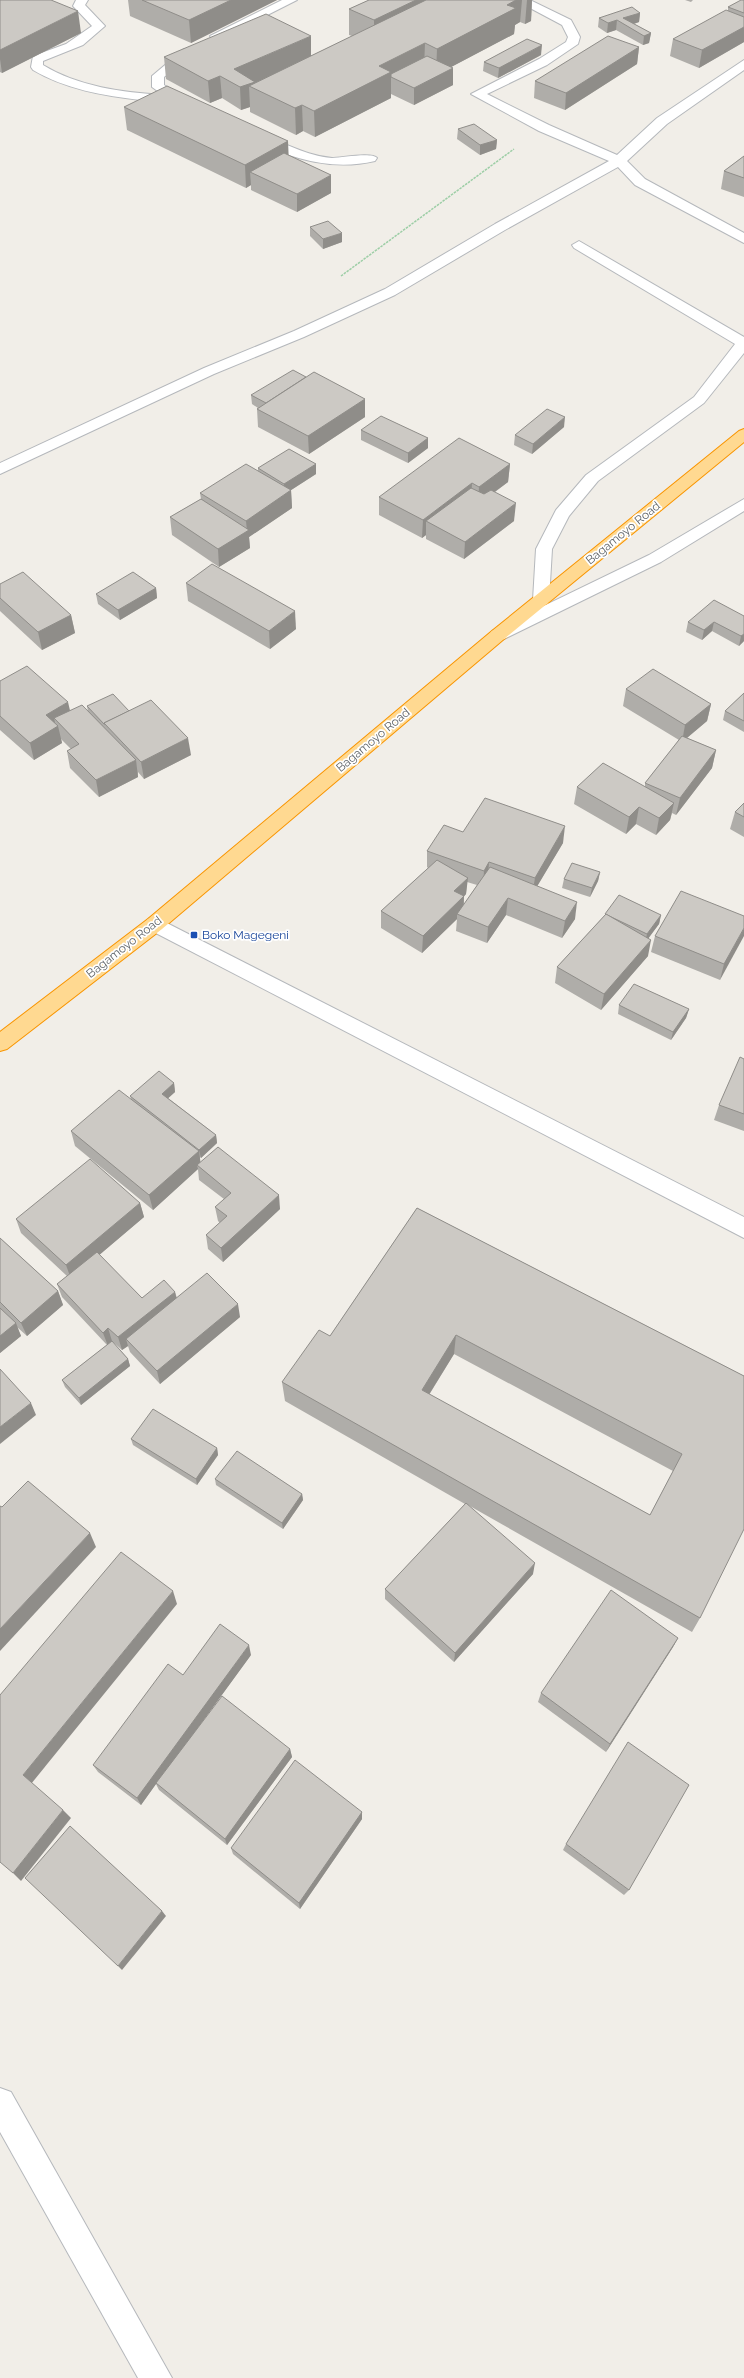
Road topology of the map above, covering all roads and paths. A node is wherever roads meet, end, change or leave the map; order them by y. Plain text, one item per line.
1 (82, 0) edge
2 (291, 0) edge
3 (521, 0) edge
4 (744, 64) edge
5 (177, 100) junction
6 (196, 107) edge
7 (544, 128) junction
8 (247, 134) edge
9 (370, 158) dead end
10 (619, 161) junction
11 (744, 239) edge
12 (579, 245) dead end
13 (340, 277) dead end
14 (744, 343) edge
15 (744, 434) edge
16 (0, 469) edge
17 (744, 504) edge
18 (541, 600) junction
19 (498, 635) junction
20 (155, 924) junction
21 (0, 1043) edge
22 (744, 1228) edge
23 (0, 2103) edge
24 (156, 2378) edge

1 - 5 street
2 - 5 street
3 - 7 street
4 - 10 street
5 - 6 street
7 - 10 street
7 - 13 path
8 - 9 street
10 - 11 street
10 - 16 street
12 - 14 street
14 - 18 street
15 - 18 highway, Bagamoyo Road
17 - 19 street
18 - 19 highway, Bagamoyo Road
19 - 20 highway, Bagamoyo Road
20 - 21 highway, Bagamoyo Road
20 - 22 street
23 - 24 street

